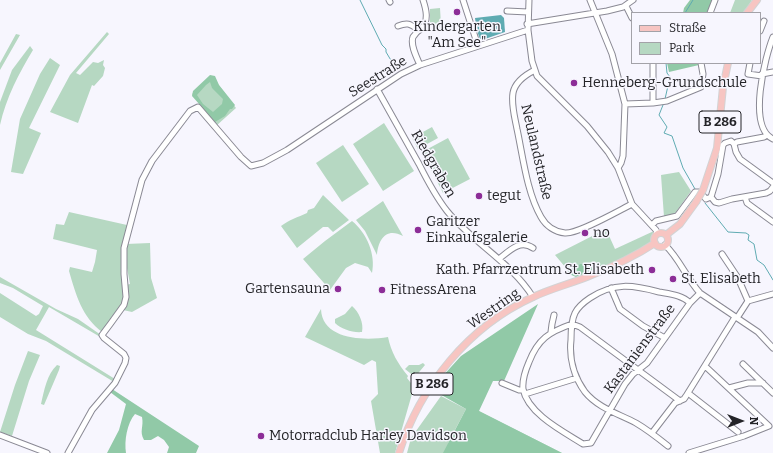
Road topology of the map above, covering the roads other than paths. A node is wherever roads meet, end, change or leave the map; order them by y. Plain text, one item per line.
1 (423, 0) edge
2 (463, 0) edge
3 (529, 0) edge
4 (590, 0) edge
5 (633, 0) edge
6 (715, 0) edge
7 (757, 0) edge
8 (626, 6) junction
9 (507, 11) dead end
10 (528, 12) junction
11 (710, 12) edge
12 (748, 12) edge
13 (596, 14) junction
14 (631, 16) edge
15 (764, 21) dead end
16 (528, 24) junction
17 (398, 26) dead end
18 (761, 28) edge
19 (419, 30) junction
20 (528, 30) junction
21 (773, 37) edge
22 (478, 46) junction
23 (653, 64) edge
24 (701, 64) edge
25 (728, 64) edge
26 (750, 64) edge
27 (420, 65) junction
28 (535, 70) junction
29 (773, 72) edge
30 (762, 75) junction
31 (377, 89) junction
32 (653, 103) junction
33 (625, 104) junction
34 (767, 135) junction
35 (773, 139) edge
36 (734, 144) junction
37 (618, 168) junction
38 (773, 183) edge
39 (773, 187) edge
40 (745, 196) junction
41 (711, 197) junction
42 (632, 204) junction
43 (773, 222) edge
44 (652, 225) junction
45 (657, 234) junction
46 (666, 236) junction
47 (655, 244) junction
48 (665, 245) junction
49 (533, 248) dead end
50 (722, 254) dead end
51 (499, 259) junction
52 (611, 288) junction
53 (700, 293) junction
54 (773, 294) edge
55 (532, 297) junction
56 (748, 301) junction
57 (690, 303) junction
58 (554, 315) dead end
59 (736, 317) junction
60 (572, 324) junction
61 (551, 332) junction
62 (665, 338) junction
63 (773, 348) edge
64 (743, 364) dead end
65 (705, 366) junction
66 (639, 370) junction
67 (577, 378) junction
68 (502, 383) dead end
69 (764, 383) junction
70 (729, 388) junction
71 (524, 392) junction
72 (688, 393) junction
73 (773, 393) edge
74 (680, 401) junction
75 (609, 410) junction
76 (738, 432) dead end
77 (652, 433) junction
78 (0, 435) edge
79 (668, 446) dead end
80 (48, 453) edge
81 (68, 453) edge
82 (399, 453) edge
83 (689, 453) edge

1 - 19 street
2 - 22 street
3 - 10 street
4 - 13 street
5 - 8 street
6 - 11 street
7 - 12 main road
8 - 13 street
8 - 14 street
9 - 10 street
10 - 16 street
13 - 16 street
13 - 33 street
15 - 18 street
16 - 20 street
17 - 19 street
19 - 27 street
20 - 22 street, Seestraße
20 - 28 street
21 - 30 street
22 - 27 street, Seestraße
23 - 32 street
24 - 32 street
25 - 46 main road, B 286, bridge
26 - 30 street
27 - 31 street, Seestraße
28 - 37 street
28 - 42 street, Neulandstraße
29 - 30 street
30 - 34 street
31 - 51 street, Riedgraben
31 - 81 street, Seestraße
32 - 33 street
33 - 37 street
34 - 35 street
34 - 36 street
36 - 38 street
36 - 41 street
37 - 42 street
39 - 40 street
40 - 41 street
40 - 43 street
41 - 44 street
42 - 44 street
44 - 45 street
45 - 46 main road
45 - 47 main road
46 - 48 main road
47 - 48 main road
47 - 55 main road, Westring / B 286
48 - 53 street
49 - 51 street
50 - 56 street
51 - 55 street, Riedgraben
52 - 57 street
52 - 60 street
52 - 62 street
53 - 57 street, Kastanienstraße
53 - 59 street
54 - 56 street
55 - 82 main road, Westring / B 286
56 - 59 street
57 - 62 street, Kastanienstraße
58 - 61 street
59 - 63 street
59 - 65 street
60 - 61 street
60 - 66 street
60 - 67 street
61 - 71 street
62 - 66 street, Kastanienstraße
64 - 69 street
65 - 70 street
65 - 72 street
66 - 74 street
66 - 75 street, Kastanienstraße
67 - 71 street
67 - 75 street
68 - 71 street
69 - 70 street
69 - 73 street
70 - 83 street
71 - 75 street, Kastanienstraße
72 - 74 street
72 - 76 street
74 - 77 street
75 - 77 street
77 - 79 street
78 - 80 street

